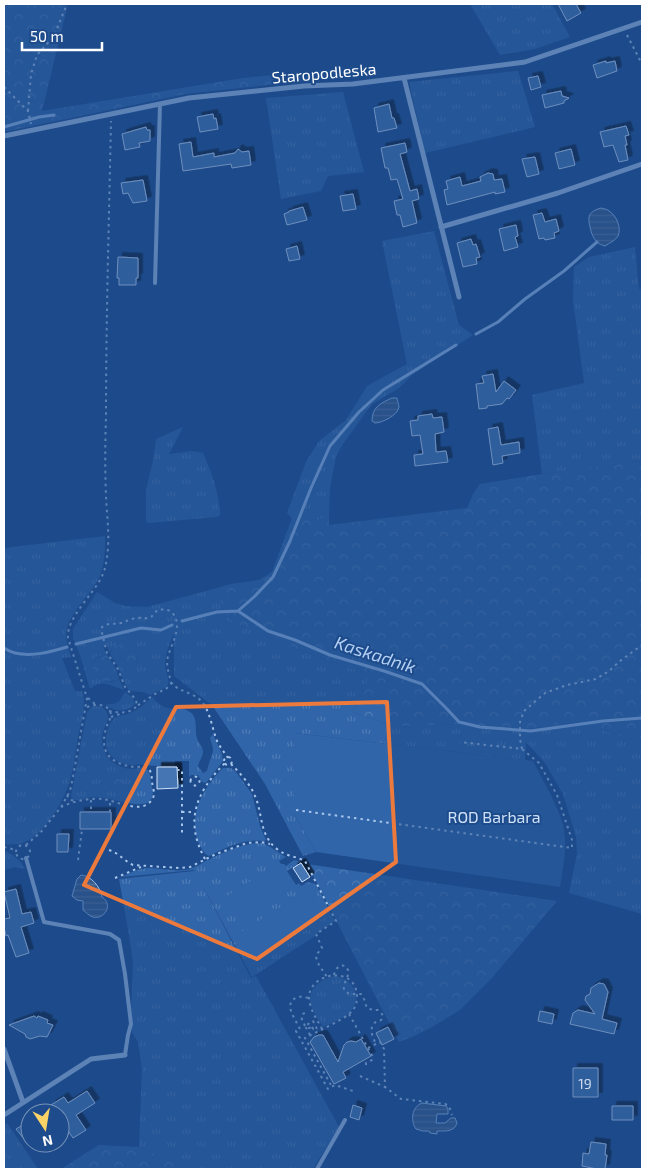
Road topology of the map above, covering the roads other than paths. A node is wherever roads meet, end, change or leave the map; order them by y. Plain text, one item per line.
1 (642, 22) edge
2 (404, 78) junction
3 (160, 104) junction
4 (4, 136) edge
5 (642, 164) edge
6 (440, 227) junction
7 (155, 283) dead end
8 (459, 298) dead end
9 (26, 858) dead end
10 (4, 1049) edge
11 (125, 1055) joint
12 (23, 1102) junction
13 (4, 1115) edge
14 (345, 1120) dead end
15 (317, 1169) edge

1 - 2 street, Staropodleska
2 - 3 street, Staropodleska
2 - 6 street
3 - 4 street, Staropodleska
3 - 7 lane
5 - 6 street
6 - 8 street
9 - 11 lane
10 - 12 street
11 - 12 street
12 - 13 street
14 - 15 lane

